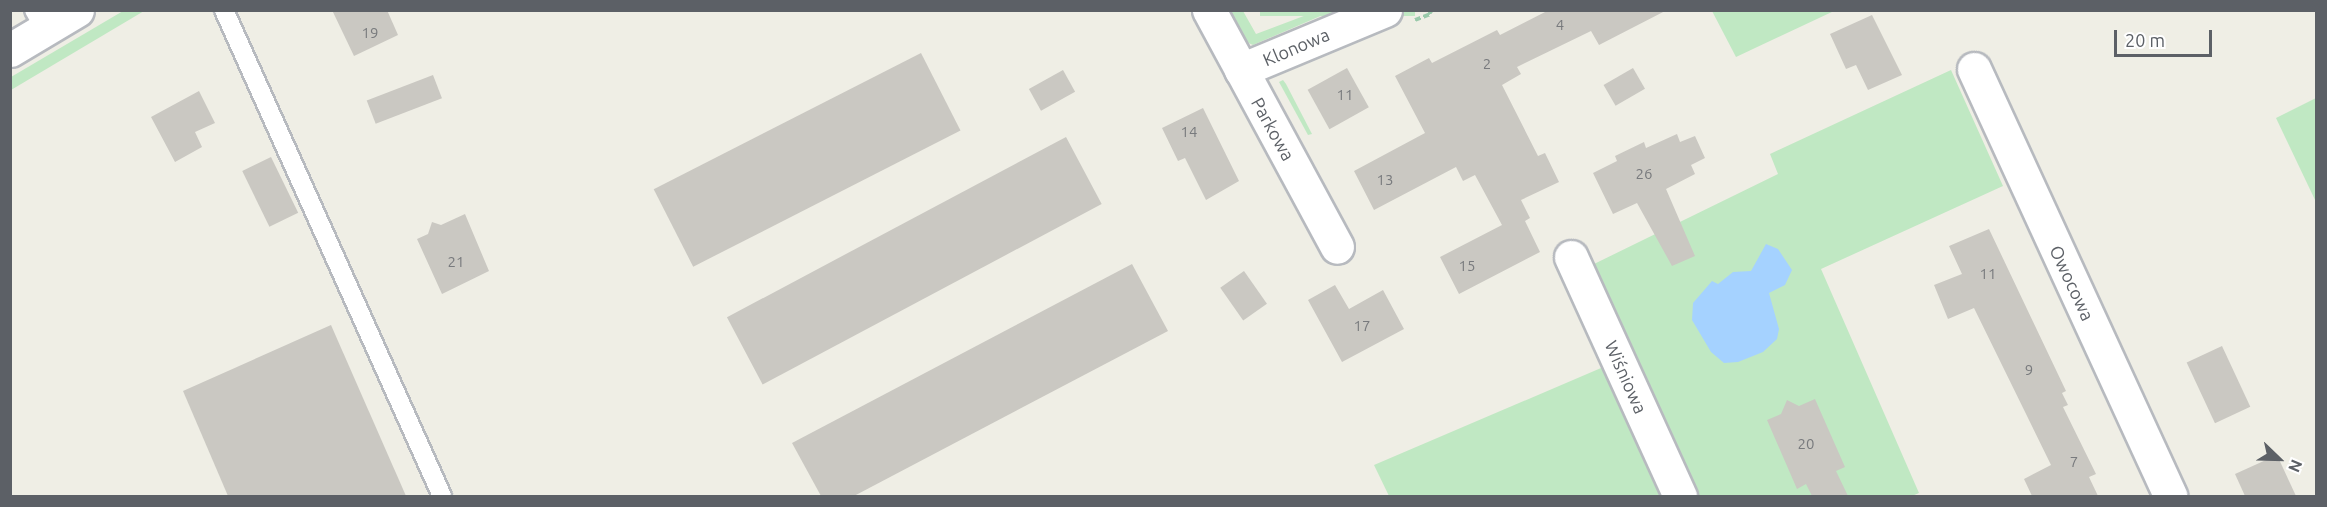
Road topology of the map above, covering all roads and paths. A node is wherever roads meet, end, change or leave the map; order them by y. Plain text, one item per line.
1 (77, 10) edge
2 (224, 10) edge
3 (1209, 10) edge
4 (1429, 10) edge
5 (1397, 17) edge
6 (40, 20) edge
7 (10, 50) edge
8 (1974, 69) dead end
9 (1240, 70) junction
10 (1337, 247) dead end
11 (1571, 257) dead end
12 (442, 496) edge
13 (1680, 496) edge
14 (2170, 496) edge

1 - 6 street
2 - 12 lane
3 - 9 street, Parkowa
4 - 5 path
5 - 9 street, Klonowa
6 - 7 street
8 - 14 street, Owocowa
9 - 10 street, Parkowa
11 - 13 street, Wiśniowa

